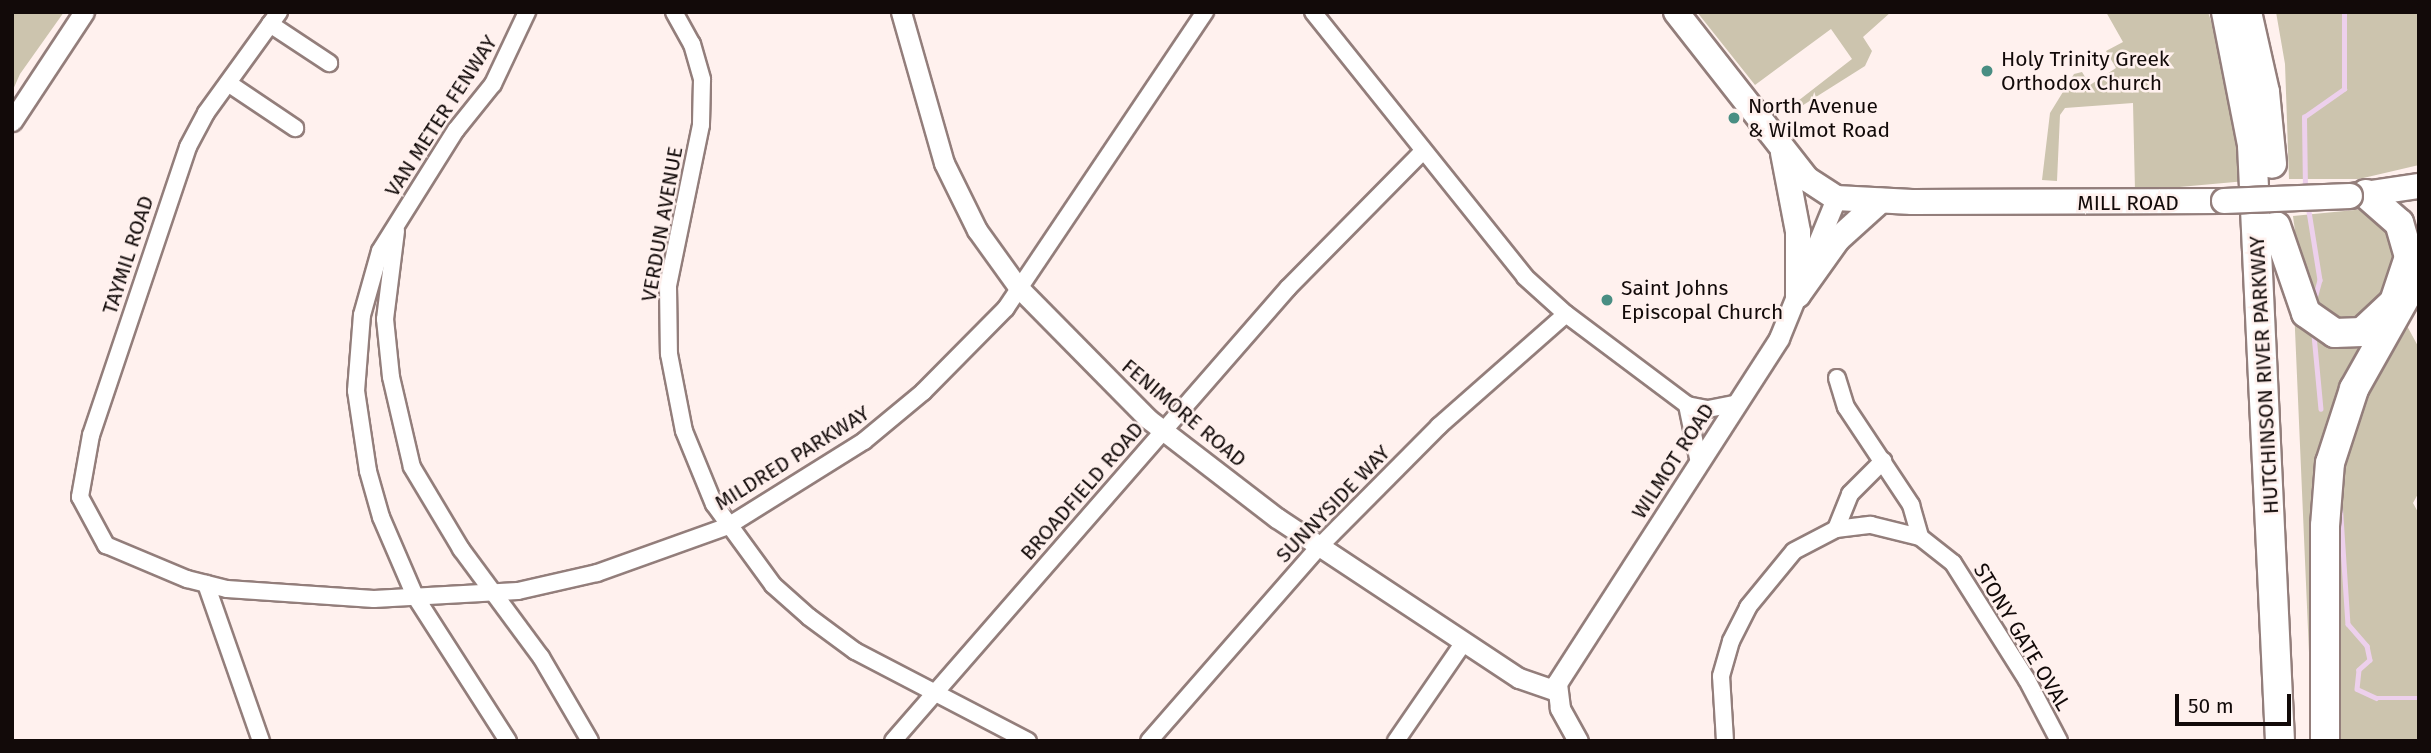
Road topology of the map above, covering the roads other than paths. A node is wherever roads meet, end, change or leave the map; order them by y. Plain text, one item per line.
1 (83, 12) edge
2 (527, 12) edge
3 (674, 12) edge
4 (901, 12) edge
5 (1205, 12) edge
6 (1313, 12) edge
7 (1675, 12) edge
8 (2226, 12) edge
9 (2247, 12) edge
10 (2264, 12) edge
11 (275, 18) edge
12 (329, 63) dead end
13 (228, 83) junction
14 (12, 121) edge
15 (295, 128) dead end
16 (2270, 135) junction
17 (1781, 148) junction
18 (1422, 152) junction
19 (2419, 186) edge
20 (2358, 195) junction
21 (1836, 198) junction
22 (1880, 201) junction
23 (399, 219) junction
24 (2276, 226) junction
25 (2419, 273) edge
26 (1018, 287) junction
27 (1798, 295) junction
28 (1566, 314) junction
29 (1837, 377) dead end
30 (1738, 403) junction
31 (1687, 405) junction
32 (1163, 429) junction
33 (1883, 461) junction
34 (1699, 463) junction
35 (728, 526) junction
36 (1836, 529) junction
37 (96, 533) joint
38 (1920, 537) junction
39 (1320, 546) junction
40 (206, 584) junction
41 (495, 592) junction
42 (415, 596) junction
43 (1464, 642) junction
44 (937, 691) junction
45 (1556, 691) junction
46 (261, 741) edge
47 (508, 741) edge
48 (590, 741) edge
49 (893, 741) edge
50 (1028, 741) edge
51 (1149, 741) edge
52 (1396, 741) edge
53 (1578, 741) edge
54 (1725, 741) edge
55 (2059, 741) edge
56 (2280, 741) edge
57 (2299, 741) edge
58 (2325, 741) edge

1 - 14 street
2 - 23 street, VAN METER FENWAY
3 - 35 street, VERDUN AVENUE
4 - 26 street, FENIMORE ROAD
5 - 26 street, MILDRED PARKWAY
6 - 18 street
7 - 17 main road
8 - 56 highway, HUTCHINSON RIVER PARKWAY
9 - 16 highway, HUTCHINSON RIVER PARKWAY
10 - 16 highway
11 - 12 street
11 - 13 street, TAYMIL ROAD
13 - 15 street
13 - 37 street, TAYMIL ROAD
16 - 24 highway, HUTCHINSON RIVER PARKWAY
17 - 21 main road
17 - 27 main road
18 - 28 street
18 - 32 street, BROADFIELD ROAD
19 - 20 main road, MILL ROAD
20 - 22 main road, MILL ROAD, bridge
20 - 24 highway
21 - 22 main road, MILL ROAD
21 - 27 street, WILMOT ROAD
22 - 27 main road
23 - 41 street, VAN METER FENWAY
23 - 42 street
24 - 57 highway, HUTCHINSON RIVER PARKWAY
25 - 58 highway
26 - 32 street, FENIMORE ROAD
26 - 35 street, MILDRED PARKWAY
27 - 30 street, WILMOT ROAD
28 - 31 street
28 - 39 street, SUNNYSIDE WAY
29 - 33 street
30 - 31 street
30 - 34 street, WILMOT ROAD
31 - 34 street
32 - 39 street, FENIMORE ROAD
32 - 44 street, BROADFIELD ROAD
33 - 36 street
33 - 38 street
34 - 45 street, WILMOT ROAD
35 - 41 street, MILDRED PARKWAY
35 - 44 street, VERDUN AVENUE
36 - 38 street, STONY GATE OVAL
36 - 54 street, STONY GATE OVAL
37 - 40 street, MILDRED PARKWAY
38 - 55 street, STONY GATE OVAL
39 - 43 street, FENIMORE ROAD
39 - 51 street, SUNNYSIDE WAY
40 - 42 street, MILDRED PARKWAY
40 - 46 street
41 - 42 street, MILDRED PARKWAY
41 - 48 street, VAN METER FENWAY
42 - 47 street
43 - 45 street, FENIMORE ROAD
43 - 52 street
44 - 49 street, BROADFIELD ROAD
44 - 50 street, VERDUN AVENUE
45 - 53 street

